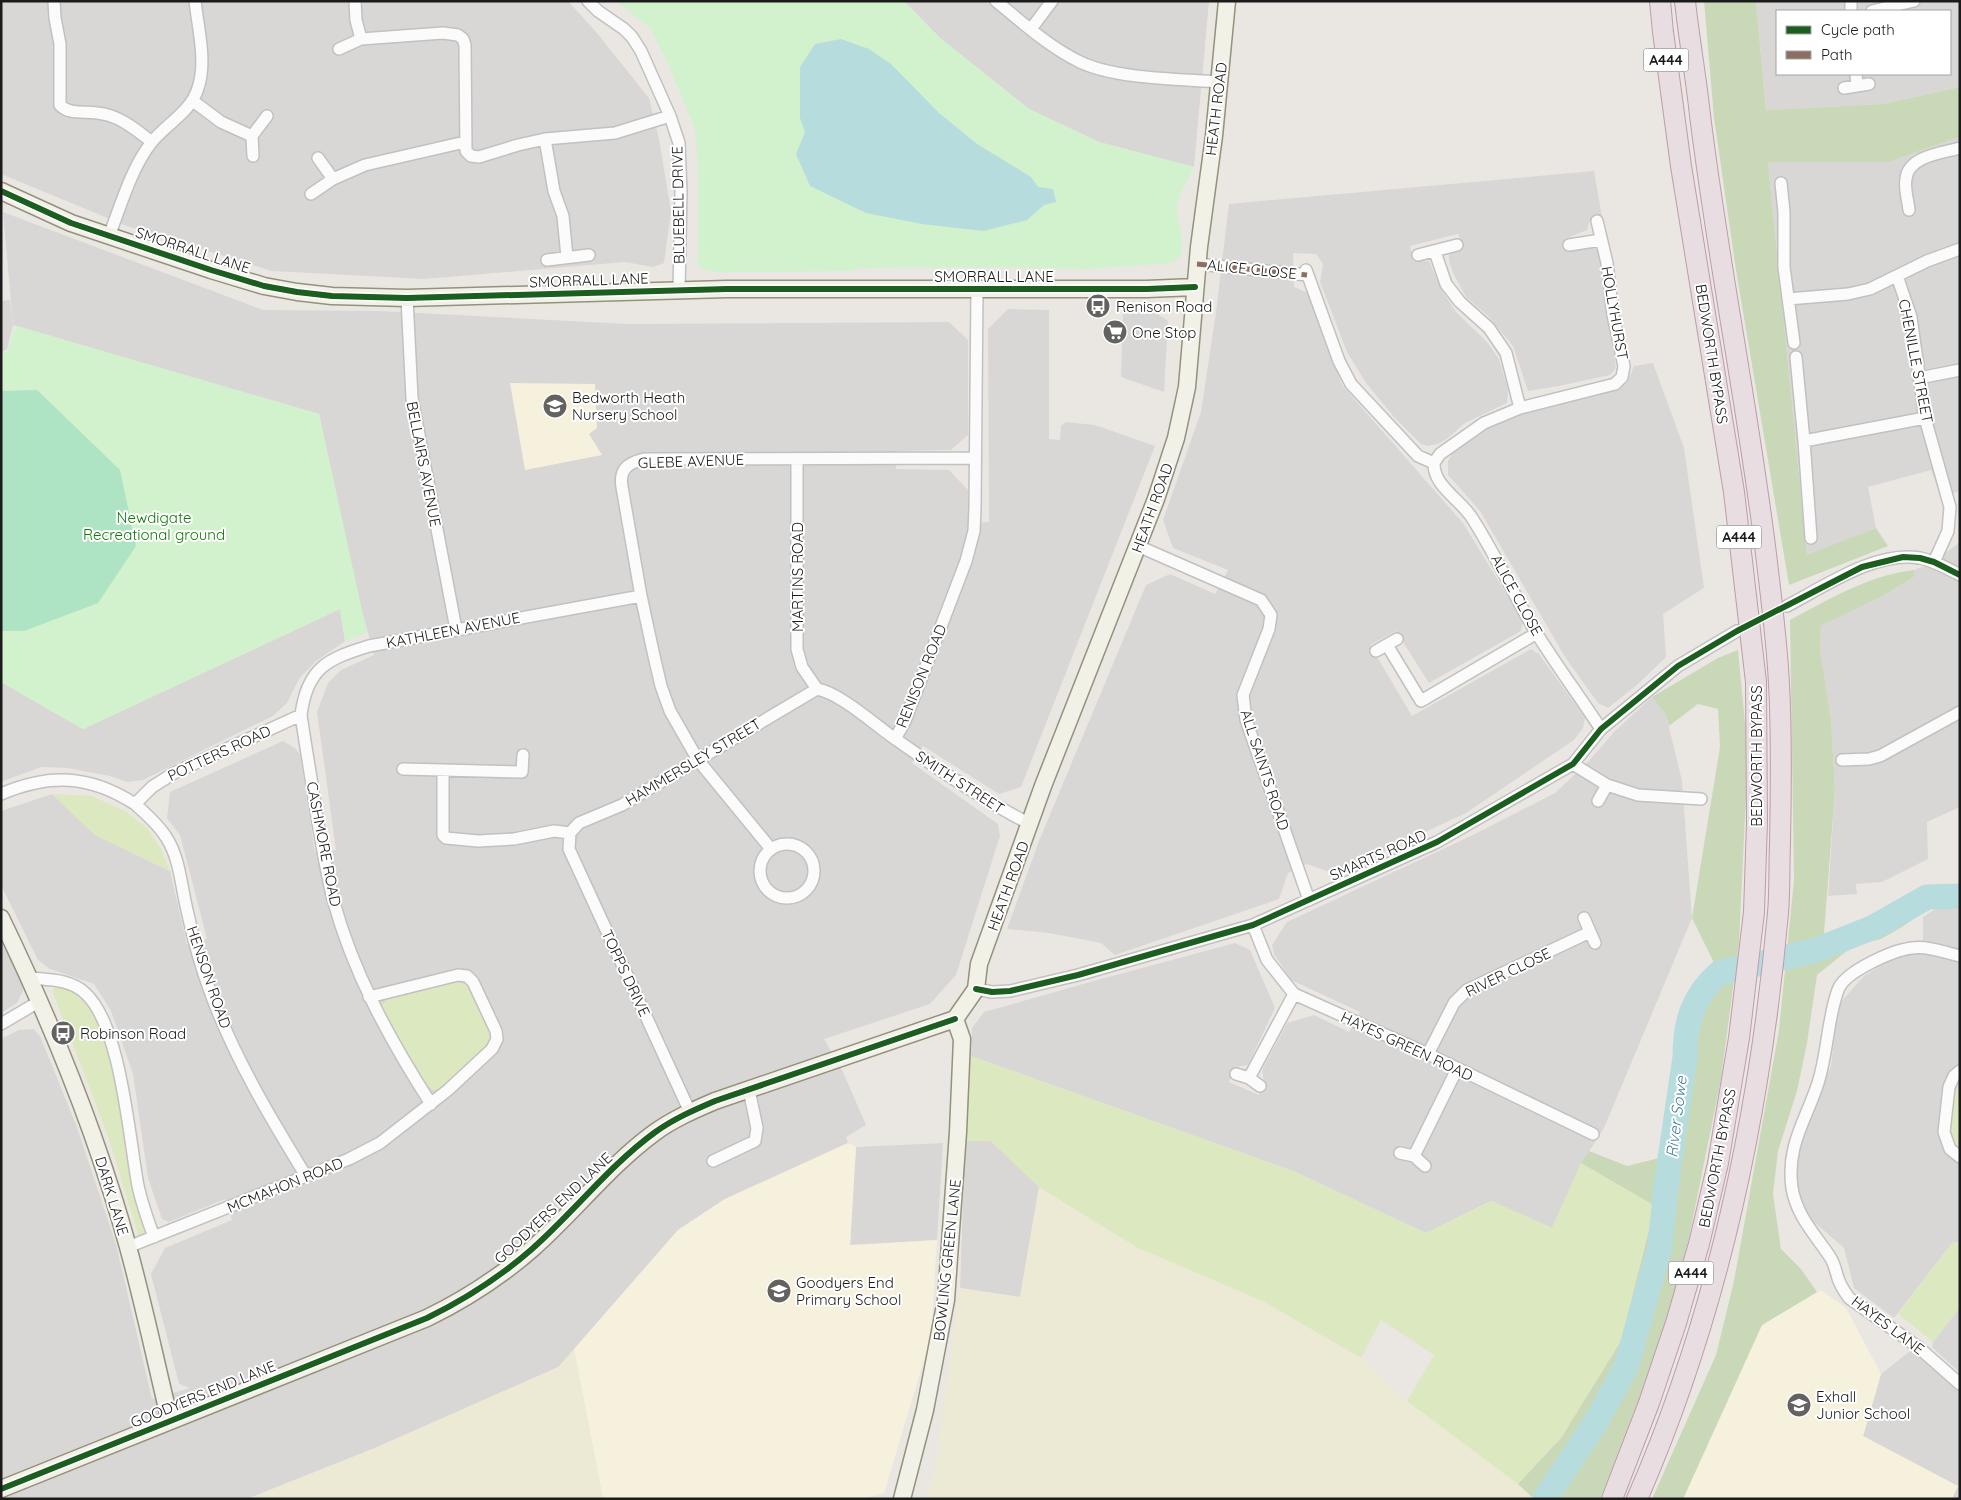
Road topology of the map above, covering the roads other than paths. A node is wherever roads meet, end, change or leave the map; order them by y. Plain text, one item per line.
1 (54, 1) edge
2 (195, 1) edge
3 (355, 1) edge
4 (588, 1) edge
5 (996, 1) edge
6 (1052, 1) edge
7 (1227, 1) edge
8 (1660, 1) edge
9 (1686, 1) edge
10 (1914, 1) edge
11 (1876, 10) edge
12 (1031, 29) junction
13 (361, 39) junction
14 (339, 49) dead end
15 (1856, 75) edge
16 (1219, 82) junction
17 (1869, 84) dead end
18 (1857, 86) junction
19 (1844, 88) dead end
20 (193, 101) junction
21 (267, 116) dead end
22 (670, 116) junction
23 (252, 136) junction
24 (545, 139) junction
25 (152, 142) junction
26 (465, 142) junction
27 (1960, 148) edge
28 (253, 156) dead end
29 (318, 158) dead end
30 (332, 179) junction
31 (1782, 183) dead end
32 (1, 191) edge
33 (311, 194) dead end
34 (1909, 210) dead end
35 (1597, 221) dead end
36 (109, 236) junction
37 (1601, 240) junction
38 (1457, 245) dead end
39 (1570, 245) dead end
40 (1960, 249) edge
41 (1435, 252) junction
42 (588, 255) dead end
43 (1418, 255) dead end
44 (567, 257) junction
45 (547, 260) dead end
46 (1198, 264) junction
47 (1897, 276) junction
48 (1196, 287) junction
49 (977, 288) junction
50 (679, 290) junction
51 (407, 298) junction
52 (1788, 299) junction
53 (1794, 343) dead end
54 (1796, 357) dead end
55 (1960, 370) edge
56 (1918, 378) junction
57 (1520, 408) junction
58 (1925, 418) junction
59 (1804, 441) junction
60 (975, 458) junction
61 (797, 459) junction
62 (1434, 463) junction
63 (1811, 538) dead end
64 (1138, 546) junction
65 (1934, 562) junction
66 (1960, 575) edge
67 (641, 596) junction
68 (1787, 606) dead end
69 (456, 629) junction
70 (1737, 631) dead end
71 (1537, 633) junction
72 (1398, 639) dead end
73 (1387, 645) junction
74 (1376, 651) dead end
75 (817, 689) junction
76 (1960, 712) edge
77 (301, 715) junction
78 (1601, 729) junction
79 (895, 739) junction
80 (523, 755) dead end
81 (698, 760) junction
82 (1842, 760) dead end
83 (1573, 764) junction
84 (403, 769) dead end
85 (443, 770) junction
86 (1607, 786) junction
87 (1, 794) edge
88 (1701, 799) dead end
89 (1598, 801) dead end
90 (135, 804) junction
91 (1030, 824) junction
92 (570, 833) junction
93 (770, 849) junction
94 (1309, 900) junction
95 (1, 918) edge
96 (1584, 918) dead end
97 (1253, 925) junction
98 (1960, 956) edge
99 (30, 978) junction
100 (976, 990) junction
101 (1294, 994) junction
102 (369, 997) junction
103 (40, 1002) junction
104 (954, 1019) junction
105 (1, 1024) edge
106 (1428, 1054) junction
107 (1457, 1069) junction
108 (1960, 1071) edge
109 (1236, 1074) dead end
110 (1249, 1078) junction
111 (1260, 1086) dead end
112 (749, 1090) junction
113 (431, 1104) junction
114 (690, 1112) junction
115 (1593, 1134) dead end
116 (1400, 1153) dead end
117 (1414, 1156) junction
118 (1960, 1157) edge
119 (712, 1161) dead end
120 (1426, 1166) dead end
121 (306, 1176) junction
122 (154, 1238) junction
123 (128, 1247) junction
124 (1960, 1384) edge
125 (170, 1421) junction
126 (1, 1489) edge
127 (902, 1499) edge
128 (1612, 1499) edge
129 (1637, 1499) edge

1 - 25 street
2 - 20 street
3 - 13 street
4 - 22 street, BLUEBELL DRIVE
5 - 12 street
6 - 12 street
7 - 16 street, HEATH ROAD
8 - 128 highway, BEDWORTH BYPASS / A444
9 - 129 highway, BEDWORTH BYPASS / A444
10 - 11 street
12 - 16 street
13 - 14 street
13 - 26 street
15 - 18 street
16 - 46 street, HEATH ROAD
17 - 18 street
18 - 19 street
20 - 23 street
20 - 25 street
21 - 23 street
22 - 24 street
22 - 50 street, BLUEBELL DRIVE
23 - 28 street
24 - 26 street
24 - 44 street
25 - 36 street
26 - 30 street
27 - 34 street
29 - 30 street
30 - 33 street
31 - 52 street
32 - 36 street, SMORRALL LANE
35 - 37 street, HOLLYHURST
36 - 51 street, SMORRALL LANE
37 - 39 street
37 - 57 street, HOLLYHURST
38 - 41 street
40 - 47 street
41 - 43 street
41 - 57 street
42 - 44 street
44 - 45 street
46 - 48 street, HEATH ROAD
46 - 62 street, ALICE CLOSE
47 - 52 street
47 - 56 street, CHENILLE STREET
48 - 49 street, SMORRALL LANE
48 - 64 street, HEATH ROAD
49 - 50 street, SMORRALL LANE
49 - 60 street, RENISON ROAD
50 - 51 street, SMORRALL LANE
51 - 69 street, BELLAIRS AVENUE
52 - 53 street
54 - 59 street
55 - 56 street
56 - 58 street, CHENILLE STREET
57 - 62 street
58 - 59 street
58 - 65 street, CHENILLE STREET
59 - 63 street
60 - 61 street, GLEBE AVENUE
60 - 79 street, RENISON ROAD
61 - 67 street, GLEBE AVENUE
61 - 75 street, MARTINS ROAD
62 - 71 street, ALICE CLOSE
64 - 91 street, HEATH ROAD
64 - 94 street, ALL SAINTS ROAD
65 - 66 street
65 - 68 street
67 - 69 street, KATHLEEN AVENUE
67 - 81 street, GLEBE AVENUE
69 - 77 street, KATHLEEN AVENUE
70 - 78 street, SMARTS ROAD
71 - 73 street
71 - 78 street, ALICE CLOSE
72 - 73 street
73 - 74 street
75 - 79 street, SMITH STREET
75 - 81 street, HAMMERSLEY STREET
76 - 82 street
77 - 90 street, POTTERS ROAD
77 - 102 street, CASHMORE ROAD
78 - 83 street, SMARTS ROAD
79 - 91 street, SMITH STREET
80 - 85 street
81 - 92 street, HAMMERSLEY STREET
81 - 93 street, GLEBE AVENUE
83 - 86 street
83 - 94 street, SMARTS ROAD
84 - 85 street
85 - 92 street
86 - 88 street
86 - 89 street
87 - 90 street
90 - 121 street, HENSON ROAD
91 - 100 street, HEATH ROAD
92 - 114 street, TOPPS DRIVE
93 - 93 street
94 - 97 street, SMARTS ROAD
95 - 99 street, DARK LANE
96 - 106 street, RIVER CLOSE
97 - 100 street, SMARTS ROAD
97 - 101 street, HAYES GREEN ROAD
98 - 124 street, HAYES LANE
99 - 103 street, DARK LANE
99 - 122 street, DARK LANE
100 - 104 street
101 - 106 street, HAYES GREEN ROAD
101 - 110 street
102 - 113 street, CASHMORE ROAD
102 - 113 street
103 - 105 street
103 - 123 street, DARK LANE
104 - 112 street, GOODYERS END LANE
104 - 127 street, BOWLING GREEN LANE
106 - 107 street, HAYES GREEN ROAD
107 - 115 street, HAYES GREEN ROAD
107 - 117 street
108 - 118 street
109 - 110 street
110 - 111 street
112 - 114 street, GOODYERS END LANE
112 - 119 street
113 - 121 street, MCMAHON ROAD
114 - 125 street, GOODYERS END LANE
116 - 117 street
117 - 120 street
121 - 122 street, MCMAHON ROAD
122 - 123 street, MCMAHON ROAD
123 - 125 street, DARK LANE
125 - 126 street, GOODYERS END LANE

